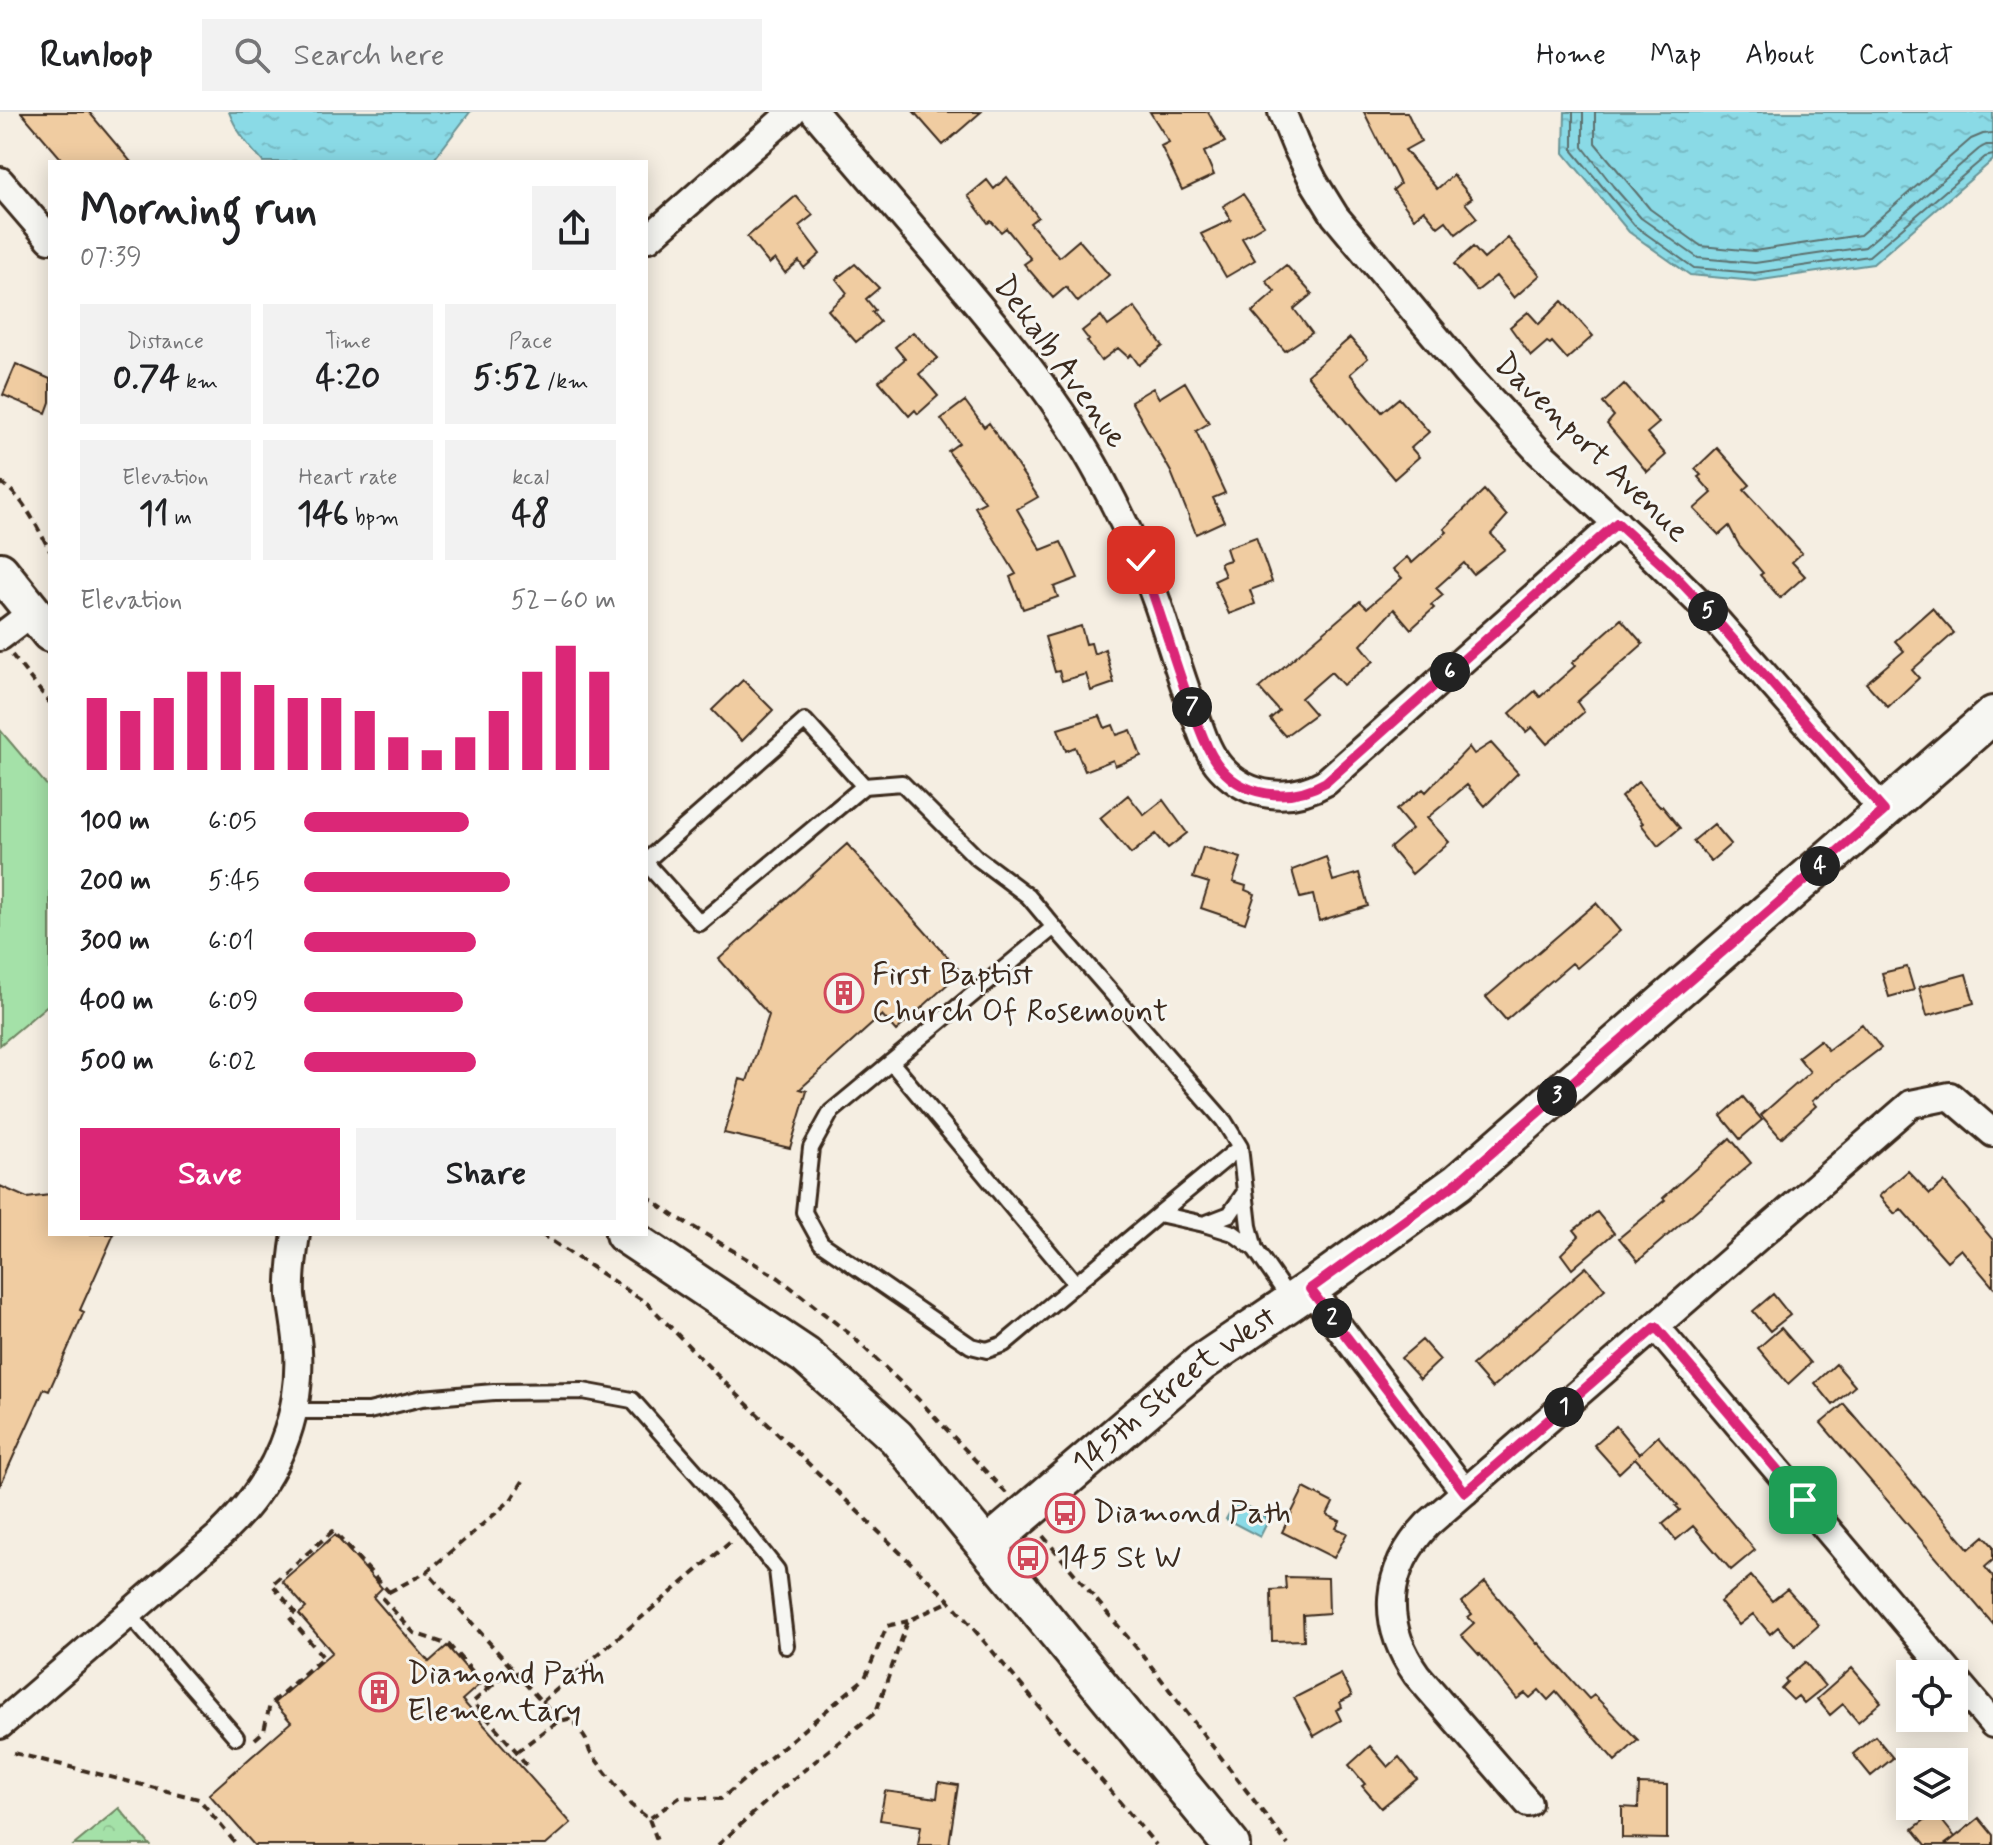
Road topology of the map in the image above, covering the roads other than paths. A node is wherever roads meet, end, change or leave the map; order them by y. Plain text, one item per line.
1 (792, 112) edge
2 (814, 112) edge
3 (1282, 112) edge
4 (0, 181) edge
5 (48, 237) edge
6 (649, 238) dead end
7 (1617, 523) junction
8 (0, 571) edge
9 (42, 623) edge
10 (4, 643) edge
11 (1993, 715) edge
12 (864, 786) junction
13 (1884, 811) junction
14 (648, 860) edge
15 (648, 864) edge
16 (1054, 927) junction
17 (891, 1062) junction
18 (1993, 1133) edge
19 (1240, 1147) junction
20 (1245, 1192) junction
21 (1159, 1214) junction
22 (1204, 1224) junction
23 (296, 1236) edge
24 (627, 1236) edge
25 (1255, 1249) junction
26 (1076, 1284) junction
27 (1301, 1295) junction
28 (1656, 1327) junction
29 (294, 1411) junction
30 (1465, 1492) junction
31 (987, 1546) junction
32 (129, 1614) junction
33 (786, 1646) dead end
34 (1938, 1660) edge
35 (1968, 1695) edge
36 (1993, 1724) edge
37 (0, 1725) edge
38 (236, 1737) dead end
39 (1528, 1803) dead end
40 (1231, 1845) edge

1 - 6 street
2 - 7 street, Dekalb Avenue
3 - 7 street, Davenport Avenue
4 - 5 street
7 - 13 street, Davenport Avenue
8 - 9 street
9 - 10 street
11 - 13 street, 145th Street West
12 - 14 lane
12 - 15 lane
12 - 16 lane
13 - 27 street, 145th Street West
16 - 17 lane
16 - 19 lane
17 - 26 lane
17 - 26 lane
18 - 28 street
19 - 20 lane
19 - 21 lane
20 - 22 lane
20 - 25 lane
21 - 22 lane
21 - 26 lane
22 - 25 lane
23 - 29 street
24 - 31 street
25 - 27 lane
27 - 30 street
27 - 31 street, 145th Street West
28 - 30 street
28 - 34 street
29 - 32 street
29 - 33 lane
30 - 39 street
31 - 40 street
32 - 37 street
32 - 38 lane
35 - 36 street

